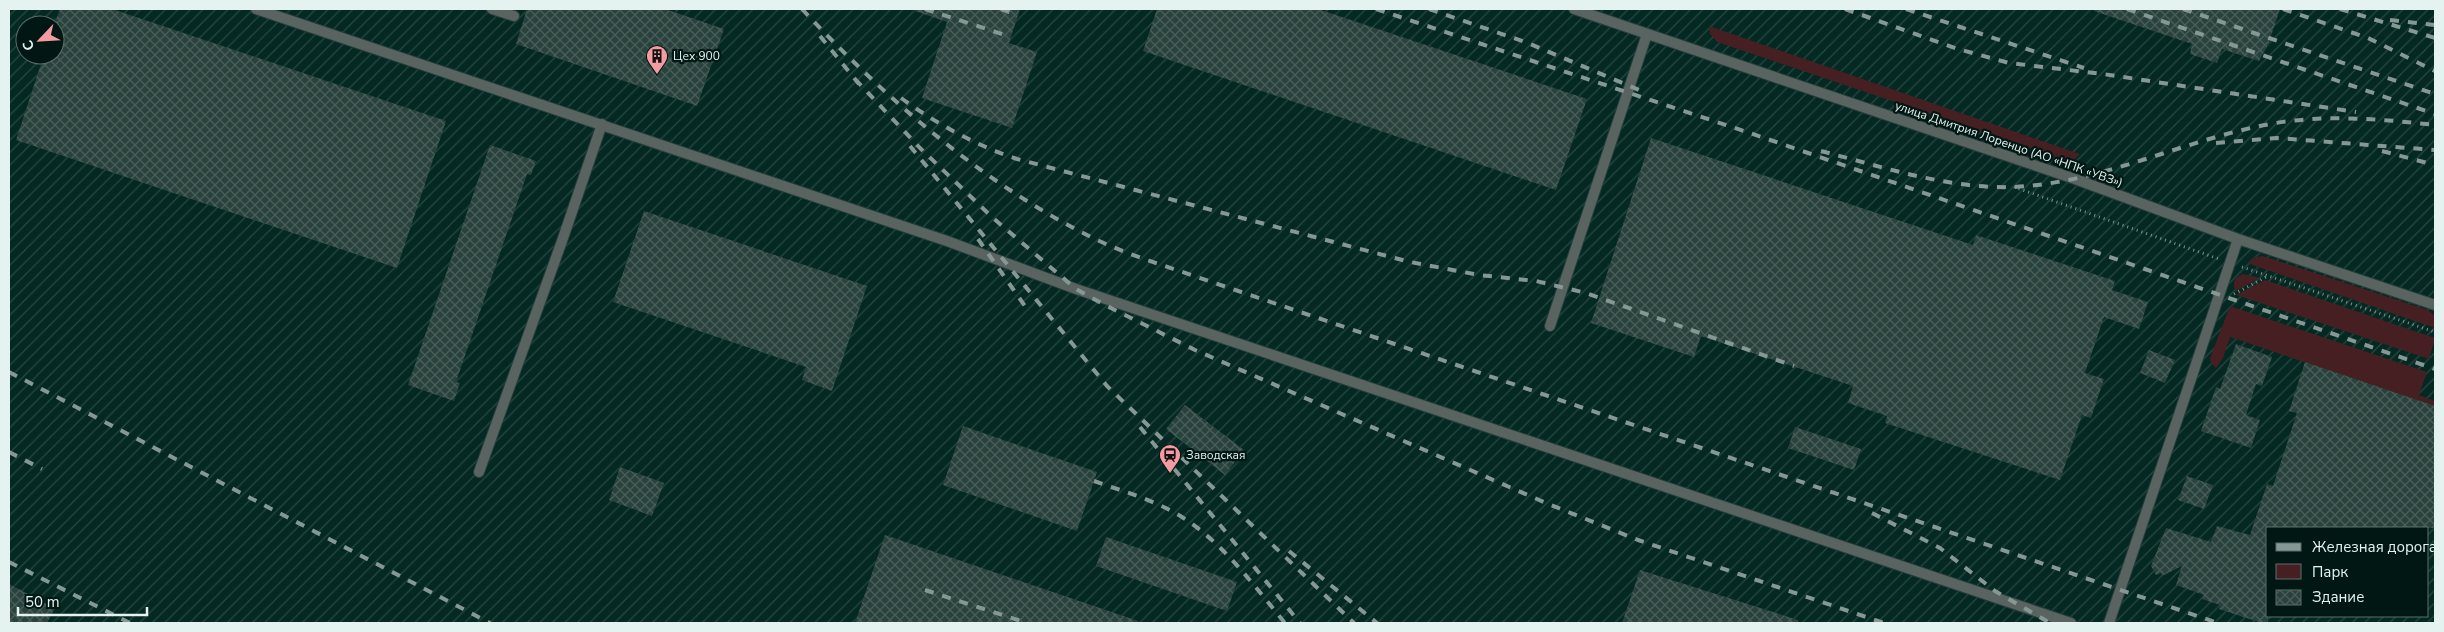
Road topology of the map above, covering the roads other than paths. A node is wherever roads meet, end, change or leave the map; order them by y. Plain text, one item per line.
1 (256, 9) edge
2 (492, 9) edge
3 (1574, 9) edge
4 (514, 16) dead end
5 (1647, 34) junction
6 (602, 124) junction
7 (2238, 239) junction
8 (2435, 305) edge
9 (1550, 326) dead end
10 (479, 472) dead end
11 (2071, 623) edge
12 (2109, 623) edge

1 - 6 lane
2 - 4 lane
3 - 5 lane, улица Дмитрия Лоренцо (АО «НПК «УВЗ»)
5 - 7 lane, улица Дмитрия Лоренцо (АО «НПК «УВЗ»)
5 - 9 lane
6 - 10 lane
6 - 11 lane
7 - 8 lane, улица Дмитрия Лоренцо (АО «НПК «УВЗ»)
7 - 12 lane

